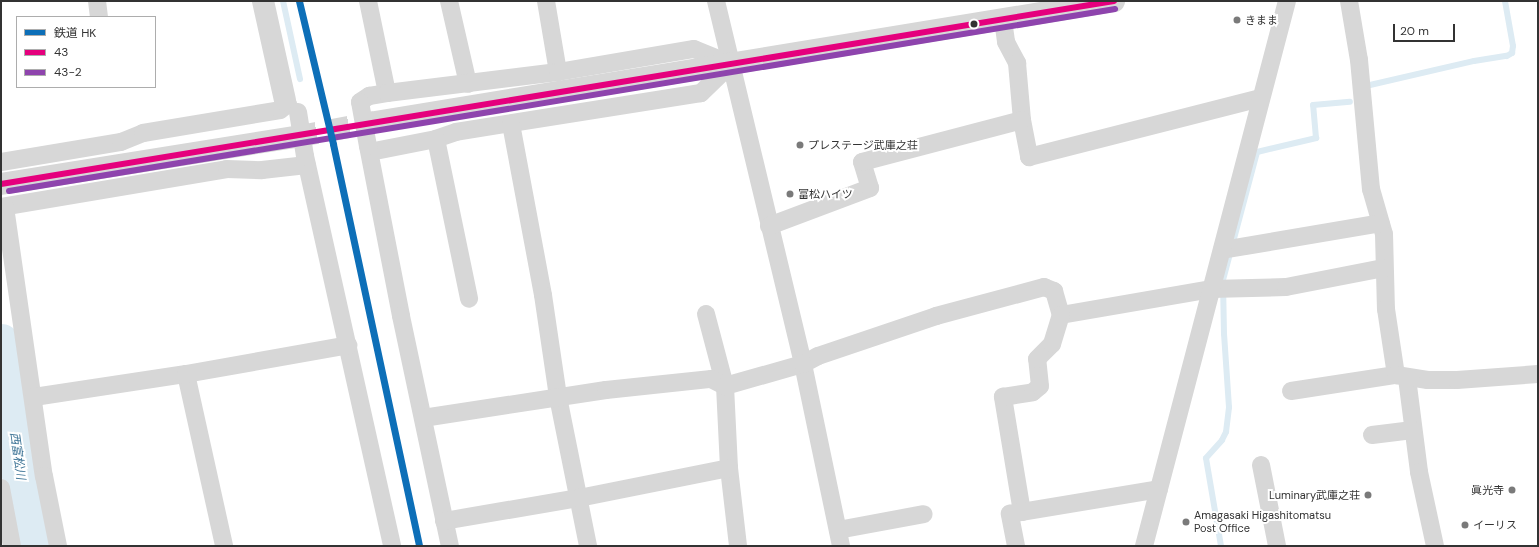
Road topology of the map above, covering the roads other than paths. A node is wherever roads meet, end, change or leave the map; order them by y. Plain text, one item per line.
1 (97, 1) edge
2 (263, 1) edge
3 (368, 1) edge
4 (449, 1) edge
5 (546, 1) edge
6 (716, 1) edge
7 (1114, 1) edge
8 (1287, 1) edge
9 (1349, 1) edge
10 (1069, 5) edge
11 (99, 16) edge
12 (1003, 20) junction
13 (731, 64) junction
14 (558, 72) junction
15 (468, 84) junction
16 (387, 93) junction
17 (1261, 98) junction
18 (290, 105) junction
19 (1022, 120) junction
20 (375, 122) tunnel mouth
21 (511, 124) junction
22 (295, 137) tunnel mouth
23 (436, 139) junction
24 (369, 149) junction
25 (306, 160) junction
26 (1, 162) edge
27 (1, 184) edge
28 (3, 207) edge
29 (1381, 223) junction
30 (769, 226) junction
31 (1222, 250) junction
32 (1384, 268) junction
33 (1211, 289) junction
34 (469, 299) dead end
35 (706, 314) dead end
36 (1061, 315) junction
37 (348, 344) junction
38 (803, 364) junction
39 (186, 374) junction
40 (1538, 374) edge
41 (1401, 376) junction
42 (725, 386) junction
43 (1291, 390) dead end
44 (34, 397) junction
45 (558, 397) junction
46 (423, 418) junction
47 (1413, 430) junction
48 (1372, 435) dead end
49 (1261, 465) dead end
50 (729, 468) junction
51 (1, 488) edge
52 (1159, 489) junction
53 (579, 498) junction
54 (1022, 512) junction
55 (924, 514) dead end
56 (444, 521) junction
57 (839, 538) edge
58 (12, 546) edge
59 (58, 546) edge
60 (224, 546) edge
61 (392, 546) edge
62 (450, 546) edge
63 (588, 546) edge
64 (738, 546) edge
65 (1016, 546) edge
66 (1144, 546) edge
67 (1277, 546) edge
68 (1434, 546) edge

1 - 11 street
2 - 18 street
3 - 16 street
4 - 15 street
5 - 14 street
6 - 13 street
7 - 10 street
8 - 17 street
9 - 29 street
10 - 12 street
12 - 13 street
12 - 19 street
13 - 14 street
13 - 20 street
13 - 21 street
13 - 30 street
14 - 15 street
15 - 16 street
16 - 24 street, bridge
17 - 19 street
17 - 31 street
18 - 25 street, bridge
18 - 26 street
19 - 30 street
21 - 23 street
21 - 45 street
22 - 27 street
23 - 24 street
23 - 34 street
24 - 46 street
25 - 28 street
25 - 37 street
28 - 44 street
29 - 31 street
29 - 32 street
30 - 38 street
31 - 33 street
32 - 33 street
32 - 41 street
33 - 36 street
33 - 52 street
35 - 42 street
36 - 38 street
36 - 54 street
37 - 39 street
37 - 61 street
38 - 42 street
38 - 57 street
39 - 44 street
39 - 60 street
40 - 41 street
41 - 43 street
41 - 47 street
42 - 45 street
42 - 50 street
44 - 59 street
45 - 46 street
45 - 53 street
46 - 56 street
47 - 48 street
47 - 68 street
49 - 67 street
50 - 53 street
50 - 64 street
51 - 58 street
52 - 54 street
52 - 66 street
53 - 56 street
53 - 63 street
54 - 65 street
55 - 57 street
56 - 62 street

